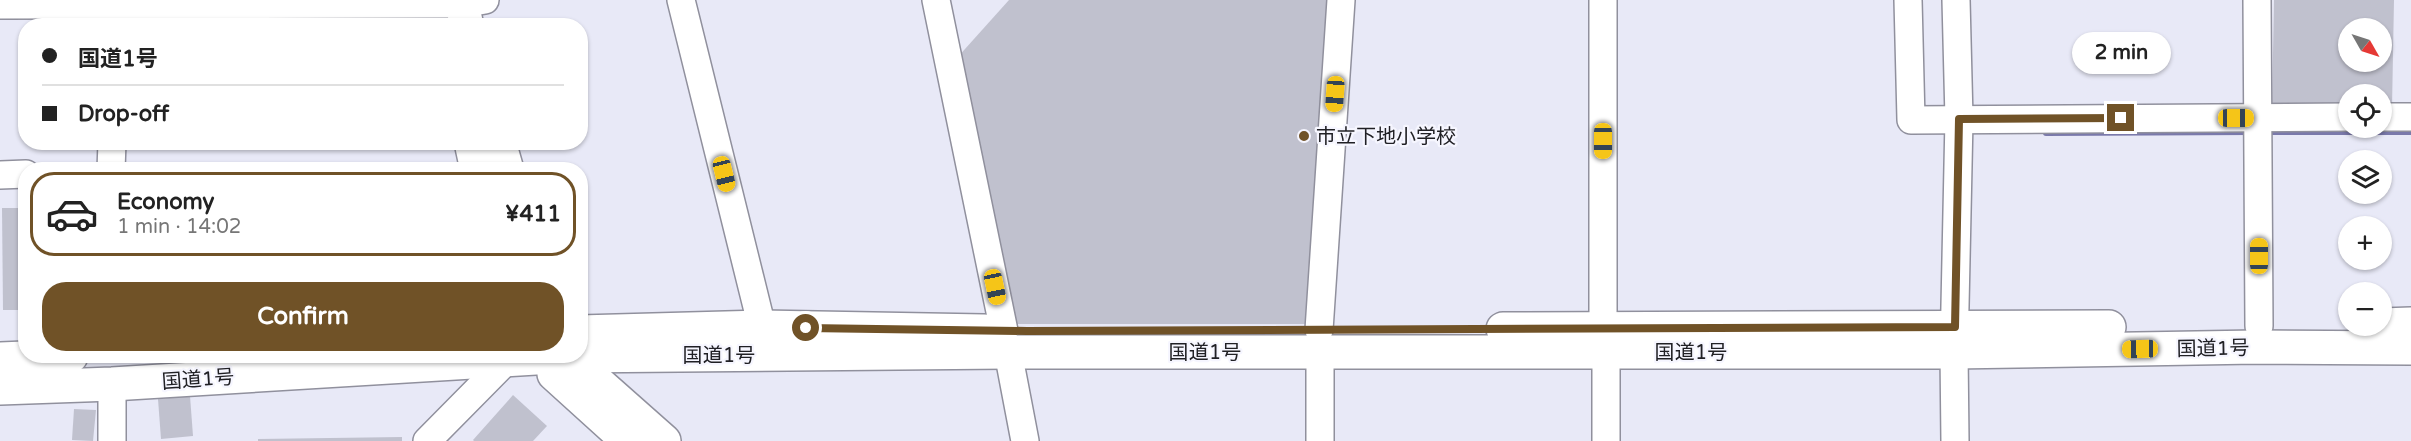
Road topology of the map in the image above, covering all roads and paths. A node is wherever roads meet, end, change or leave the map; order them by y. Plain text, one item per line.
1 (681, 0) edge
2 (936, 0) edge
3 (1341, 0) edge
4 (1603, 0) edge
5 (1908, 0) edge
6 (1956, 0) edge
7 (2257, 0) edge
8 (0, 5) edge
9 (456, 8) edge
10 (114, 10) edge
11 (2392, 117) edge
12 (2411, 117) edge
13 (2338, 118) edge
14 (1959, 119) junction
15 (2259, 126) junction
16 (18, 174) edge
17 (0, 175) edge
18 (2411, 324) edge
19 (2338, 325) edge
20 (2392, 325) edge
21 (2259, 326) junction
22 (762, 327) junction
23 (588, 332) edge
24 (1955, 339) junction
25 (1605, 340) junction
26 (1320, 341) junction
27 (1006, 342) junction
28 (2411, 348) edge
29 (588, 356) edge
30 (18, 358) edge
31 (0, 359) edge
32 (448, 363) edge
33 (536, 363) edge
34 (550, 363) edge
35 (553, 363) edge
36 (112, 384) junction
37 (0, 388) edge
38 (112, 441) edge
39 (427, 441) edge
40 (628, 441) edge
41 (664, 441) edge
42 (1025, 441) edge
43 (1320, 441) edge
44 (1606, 441) edge
45 (1955, 441) edge

1 - 22 street
2 - 27 street
3 - 26 street
4 - 25 street
5 - 14 street
6 - 14 street
7 - 15 street
8 - 10 street
9 - 10 street
11 - 12 street
13 - 15 street
14 - 15 street
14 - 24 street
15 - 21 street
16 - 17 street
18 - 20 main road
19 - 21 main road, 国道1号
21 - 24 main road, 国道1号
22 - 23 main road, 国道1号
22 - 27 main road, 国道1号
24 - 25 main road, 国道1号
24 - 28 main road, 国道1号
24 - 45 street
25 - 26 main road, 国道1号
25 - 44 street
26 - 27 main road, 国道1号
26 - 43 street
27 - 29 main road, 国道1号
27 - 42 street
30 - 31 main road
32 - 36 main road, 国道1号
33 - 39 street
34 - 40 main road
35 - 41 main road
36 - 37 main road, 国道1号
36 - 38 street

